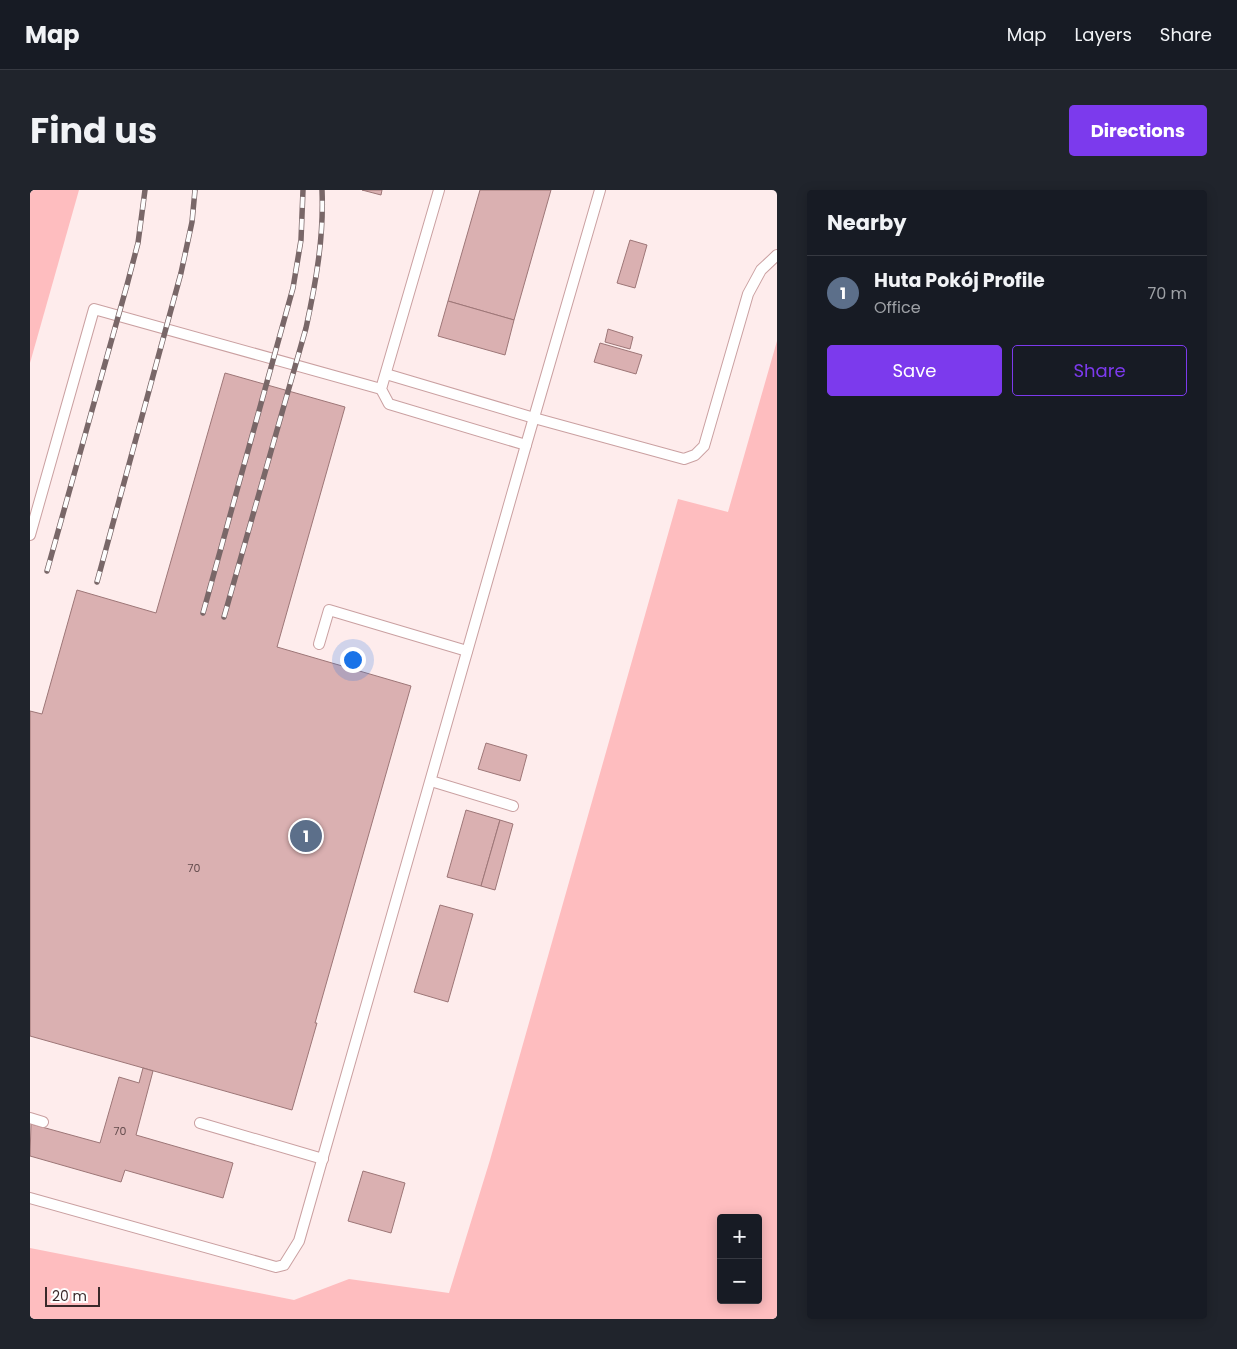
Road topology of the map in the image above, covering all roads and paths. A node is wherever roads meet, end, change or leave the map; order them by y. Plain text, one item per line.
1 (439, 190) edge
2 (600, 190) edge
3 (777, 255) edge
4 (386, 374) junction
5 (381, 389) junction
6 (534, 418) junction
7 (526, 445) junction
8 (30, 535) edge
9 (319, 644) dead end
10 (467, 651) junction
11 (430, 781) junction
12 (513, 806) dead end
13 (30, 1118) edge
14 (43, 1122) dead end
15 (200, 1122) dead end
16 (323, 1159) junction
17 (30, 1198) edge

1 - 4 lane
2 - 6 lane
3 - 6 lane
4 - 5 lane
4 - 6 lane
5 - 7 lane
5 - 8 lane
6 - 7 lane
7 - 10 lane
9 - 10 lane
10 - 11 lane
11 - 12 lane
11 - 16 lane
13 - 14 lane
15 - 16 lane
16 - 17 lane

